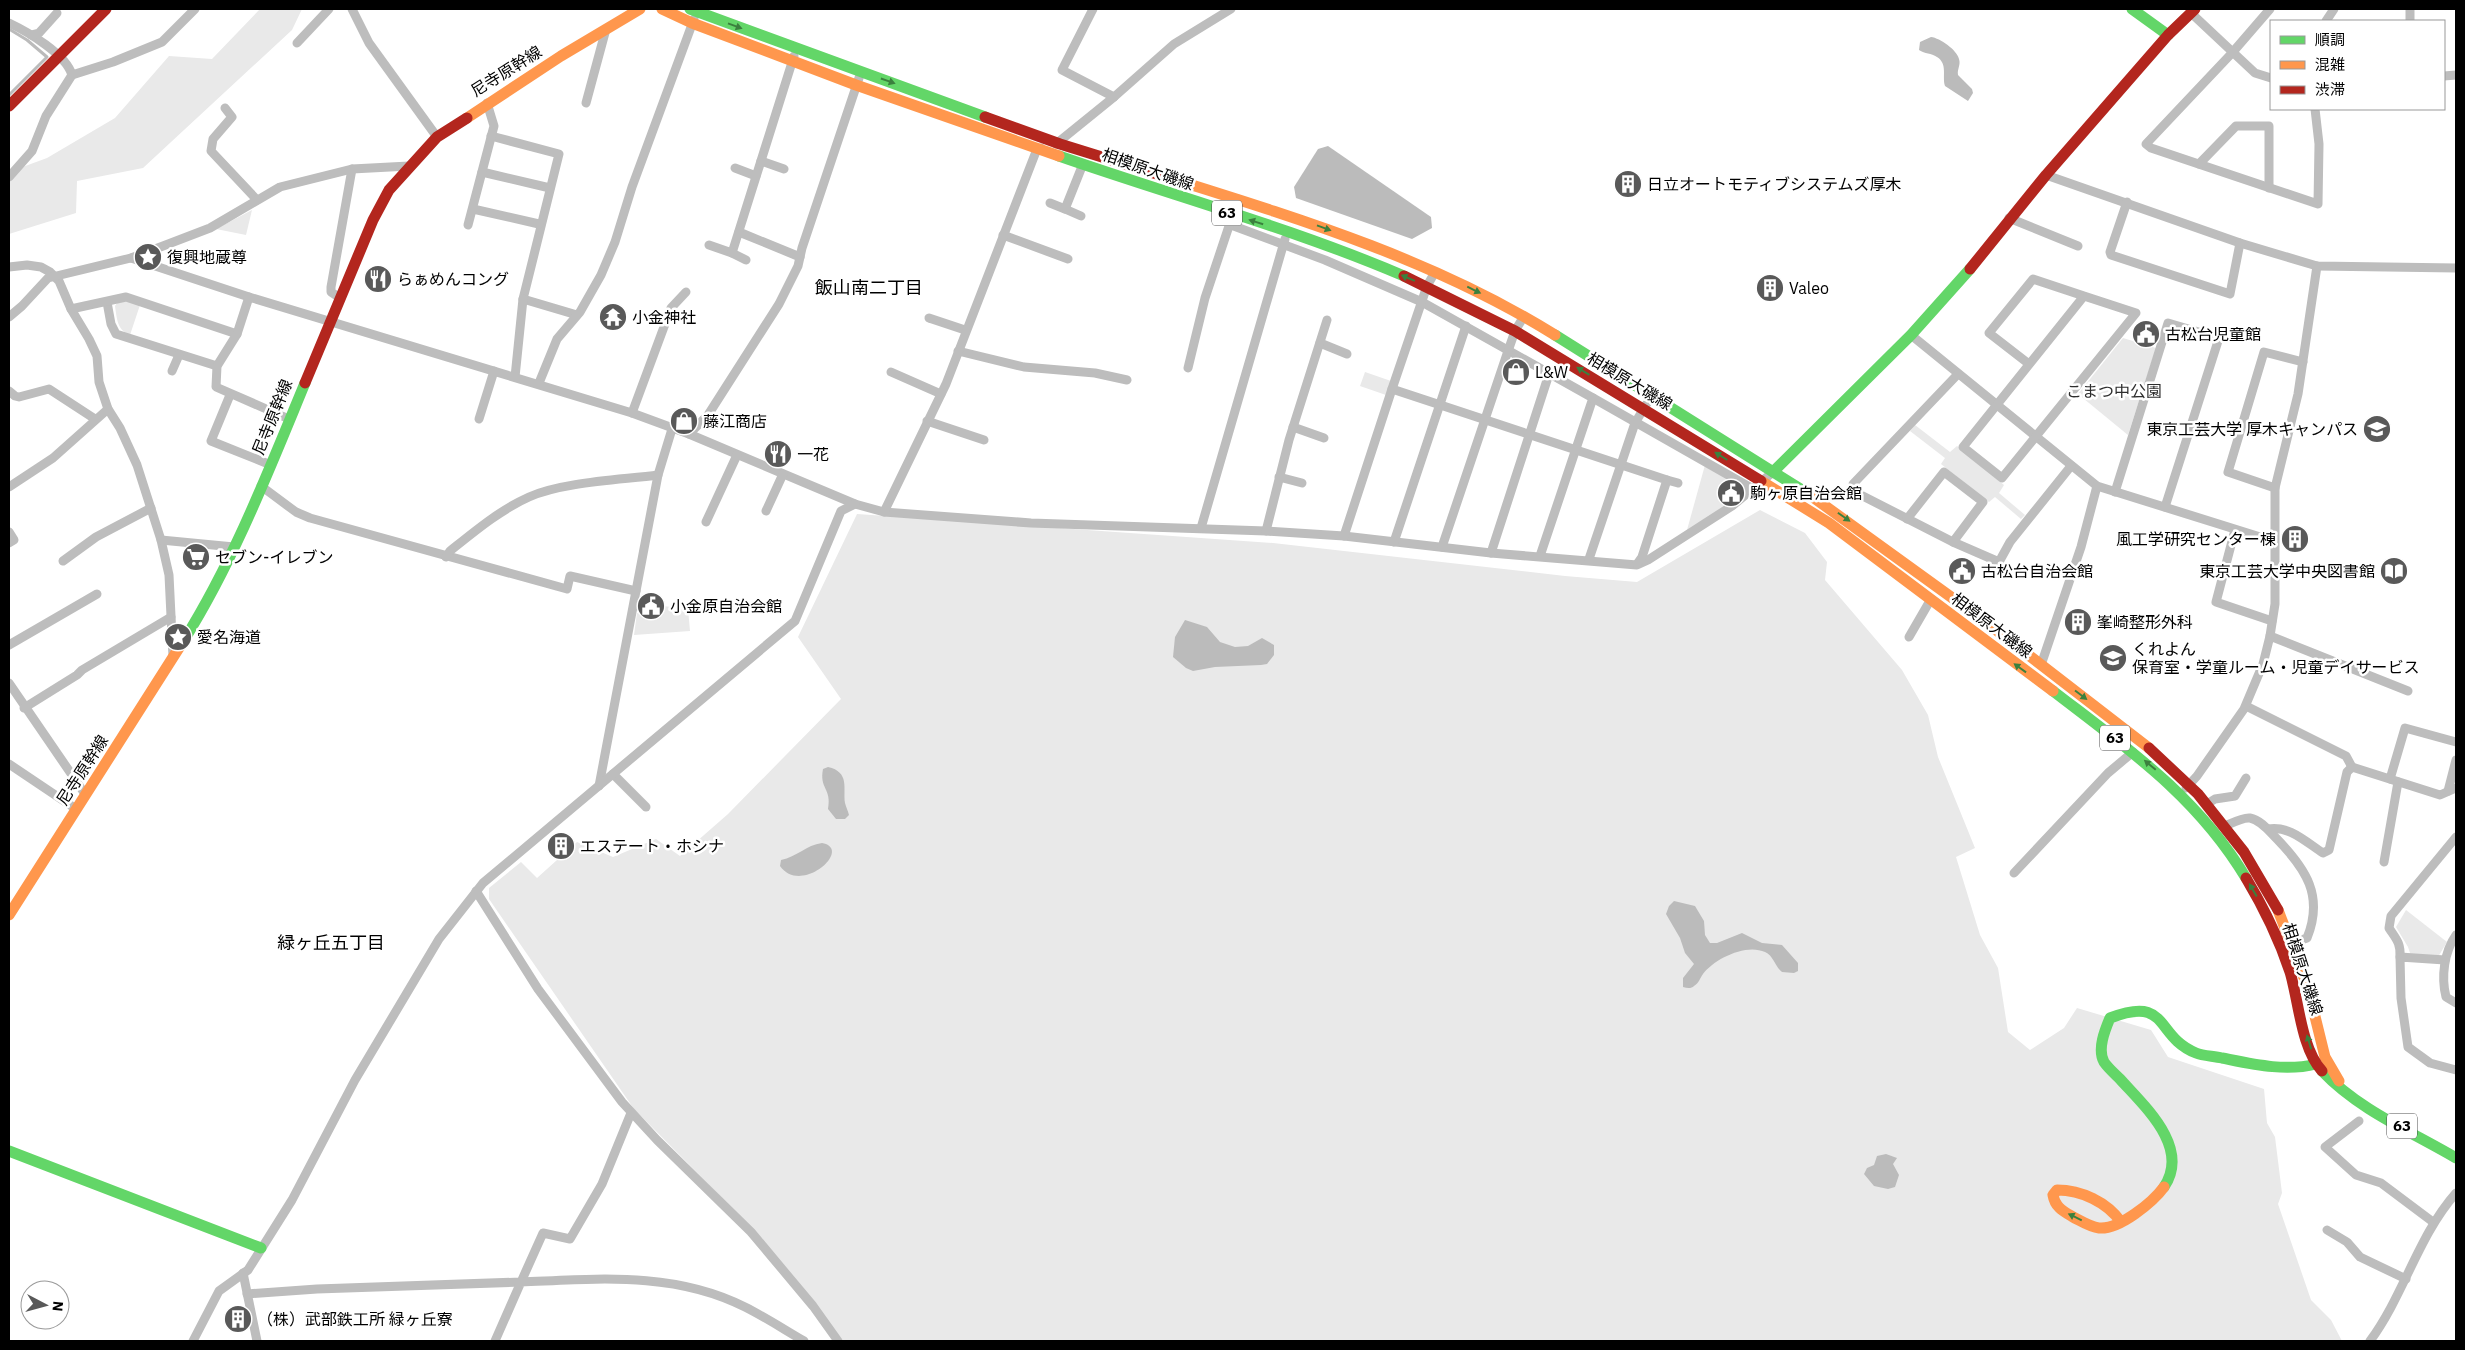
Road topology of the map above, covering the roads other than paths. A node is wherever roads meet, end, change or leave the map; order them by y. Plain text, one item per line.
1 (106, 9) edge
2 (195, 9) edge
3 (329, 9) edge
4 (352, 9) edge
5 (640, 9) edge
6 (662, 9) edge
7 (1093, 9) edge
8 (1231, 9) edge
9 (2132, 9) edge
10 (2270, 9) edge
11 (2334, 9) edge
12 (2192, 11) edge
13 (57, 13) dead end
14 (693, 14) edge
15 (2327, 20) edge
16 (9, 23) edge
17 (606, 29) junction
18 (31, 35) junction
19 (2168, 35) junction
20 (297, 43) dead end
21 (796, 48) junction
22 (2232, 53) junction
23 (57, 55) junction
24 (792, 60) junction
25 (861, 72) junction
26 (72, 75) junction
27 (2270, 78) edge
28 (856, 85) junction
29 (1114, 97) junction
30 (487, 103) junction
31 (586, 103) dead end
32 (9, 106) edge
33 (225, 108) dead end
34 (2314, 110) edge
35 (491, 136) junction
36 (437, 137) junction
37 (1060, 144) junction
38 (1037, 149) junction
39 (761, 162) junction
40 (1083, 164) junction
41 (2200, 164) junction
42 (409, 166) junction
43 (352, 168) junction
44 (735, 168) dead end
45 (784, 169) dead end
46 (482, 172) junction
47 (2046, 175) junction
48 (756, 176) junction
49 (9, 177) edge
50 (550, 188) junction
51 (2269, 188) junction
52 (1238, 199) junction
53 (257, 200) junction
54 (2127, 202) junction
55 (1050, 203) dead end
56 (473, 208) junction
57 (1065, 209) junction
58 (1082, 216) dead end
59 (2009, 218) junction
60 (1232, 220) junction
61 (540, 224) junction
62 (468, 225) dead end
63 (739, 232) junction
64 (1287, 232) junction
65 (1003, 235) junction
66 (2240, 243) junction
67 (1283, 244) junction
68 (709, 245) dead end
69 (2078, 246) dead end
70 (732, 253) junction
71 (800, 257) junction
72 (131, 258) junction
73 (1068, 259) dead end
74 (746, 260) dead end
75 (2317, 266) junction
76 (9, 267) edge
77 (2456, 268) edge
78 (1434, 272) junction
79 (53, 277) junction
80 (1427, 286) junction
81 (676, 289) dead end
82 (2084, 296) junction
83 (249, 297) junction
84 (340, 298) junction
85 (523, 299) junction
86 (107, 302) junction
87 (1422, 302) junction
88 (71, 309) junction
89 (578, 315) junction
90 (1524, 316) junction
91 (9, 317) edge
92 (929, 318) dead end
93 (1326, 320) dead end
94 (330, 321) junction
95 (1466, 326) junction
96 (965, 330) junction
97 (1515, 331) junction
98 (238, 334) junction
99 (1911, 335) junction
100 (1320, 343) junction
101 (1508, 350) junction
102 (958, 351) junction
103 (1347, 354) dead end
104 (178, 355) junction
105 (1191, 356) junction
106 (1201, 358) dead end
107 (2303, 362) junction
108 (2029, 364) junction
109 (217, 366) junction
110 (1188, 368) dead end
111 (172, 371) dead end
112 (494, 371) junction
113 (898, 372) dead end
114 (1549, 374) junction
115 (1958, 374) junction
116 (515, 377) junction
117 (1127, 380) dead end
118 (539, 384) junction
119 (1392, 389) junction
120 (9, 391) edge
121 (940, 394) junction
122 (230, 395) junction
123 (1652, 395) junction
124 (19, 397) junction
125 (1593, 398) junction
126 (1997, 404) junction
127 (1439, 405) junction
128 (18, 407) dead end
129 (108, 408) junction
130 (1645, 409) junction
131 (632, 413) junction
132 (483, 416) dead end
133 (95, 419) junction
134 (289, 419) junction
135 (1484, 420) junction
136 (927, 421) junction
137 (1635, 423) junction
138 (1293, 427) junction
139 (672, 429) junction
140 (689, 434) junction
141 (1529, 436) junction
142 (2035, 436) junction
143 (983, 437) dead end
144 (1324, 438) dead end
145 (1574, 451) junction
146 (737, 455) junction
147 (271, 465) junction
148 (1620, 466) junction
149 (2071, 466) junction
150 (1773, 472) junction
151 (783, 474) junction
152 (658, 475) junction
153 (1279, 477) junction
154 (1666, 480) junction
155 (1763, 481) junction
156 (1302, 483) dead end
157 (1678, 483) dead end
158 (261, 486) junction
159 (2097, 486) junction
160 (9, 487) edge
161 (2275, 488) junction
162 (1753, 489) junction
163 (2115, 492) junction
164 (855, 504) junction
165 (2164, 507) junction
166 (151, 508) junction
167 (766, 511) dead end
168 (884, 512) junction
169 (1907, 518) junction
170 (706, 522) dead end
171 (1201, 528) junction
172 (2235, 530) junction
173 (1266, 531) junction
174 (9, 532) edge
175 (1344, 536) junction
176 (161, 540) junction
177 (2273, 541) junction
178 (1394, 542) junction
179 (1953, 542) junction
180 (9, 543) edge
181 (234, 547) junction
182 (1442, 547) junction
183 (1491, 553) junction
184 (1540, 556) junction
185 (446, 557) junction
186 (1589, 559) junction
187 (70, 560) dead end
188 (1637, 565) junction
189 (636, 591) junction
190 (97, 594) dead end
191 (1931, 599) junction
192 (171, 617) junction
193 (2272, 621) junction
194 (1909, 636) dead end
195 (2270, 636) junction
196 (9, 645) edge
197 (173, 658) junction
198 (2041, 665) junction
199 (9, 683) edge
200 (2401, 692) dead end
201 (2246, 706) junction
202 (24, 708) junction
203 (2456, 742) edge
204 (2134, 752) junction
205 (2456, 760) edge
206 (9, 764) edge
207 (2352, 767) junction
208 (612, 774) junction
209 (2246, 778) dead end
210 (2394, 780) junction
211 (2190, 785) junction
212 (599, 786) junction
213 (2452, 790) edge
214 (85, 794) junction
215 (2180, 794) junction
216 (2207, 804) junction
217 (646, 807) dead end
218 (76, 809) junction
219 (2225, 826) junction
220 (2268, 829) junction
221 (2456, 837) edge
222 (2386, 851) junction
223 (2396, 852) dead end
224 (2384, 862) dead end
225 (2014, 872) dead end
226 (476, 891) junction
227 (9, 916) edge
228 (2456, 935) edge
229 (2293, 943) junction
230 (2400, 957) junction
231 (2445, 960) junction
232 (2456, 1003) edge
233 (2316, 1064) junction
234 (2456, 1070) edge
235 (2348, 1092) junction
236 (631, 1113) junction
237 (2359, 1121) dead end
238 (9, 1151) edge
239 (2455, 1155) edge
240 (2456, 1193) edge
241 (2121, 1222) junction
242 (2433, 1222) junction
243 (2332, 1231) dead end
244 (261, 1248) junction
245 (243, 1273) junction
246 (2406, 1279) junction
247 (520, 1282) junction
248 (247, 1294) junction
249 (193, 1341) edge
250 (257, 1341) edge
251 (495, 1341) edge
252 (804, 1341) edge
253 (838, 1341) edge
254 (2370, 1341) edge

1 - 23 main road
2 - 26 street
3 - 20 street
4 - 36 street
5 - 17 main road, 尼寺原幹線
6 - 14 main road, 相模原大磯線 / 63
7 - 29 street
8 - 29 street
9 - 19 main road
10 - 22 street
11 - 15 street
12 - 19 main road
12 - 22 street
13 - 18 street
14 -> 21 main road, 相模原大磯線 / 63
14 - 24 main road, 相模原大磯線 / 63
14 - 89 street
16 - 18 street
17 - 30 main road, 尼寺原幹線
17 - 31 street
18 - 23 street
19 - 47 main road
21 - 24 street
21 - 25 main road, 相模原大磯線 / 63
22 - 27 street
22 - 41 street
23 - 26 street
23 - 32 main road
24 - 28 main road, 相模原大磯線 / 63
24 - 39 street
25 - 28 street
25 -> 37 main road, 相模原大磯線 / 63
26 - 49 street
28 - 38 main road, 相模原大磯線 / 63
28 - 71 street
29 - 37 street
30 - 35 street
30 - 36 main road, 尼寺原幹線
33 - 53 street
34 - 51 street
35 - 46 street
35 - 50 street
36 - 42 main road, 尼寺原幹線
37 - 38 street
37 - 52 main road, 相模原大磯線 / 63
38 - 40 main road, 相模原大磯線 / 63
38 - 65 street
39 - 45 street
39 - 48 street
40 - 57 street
40 - 60 main road, 相模原大磯線 / 63
41 - 51 street
41 - 51 street
42 - 43 street
42 - 84 main road, 尼寺原幹線
43 - 53 street
43 - 84 street
44 - 48 street
46 - 50 street
46 - 56 street
47 - 54 street
47 - 59 main road
48 - 63 street
50 - 61 street
52 - 60 street
52 -> 78 main road, 相模原大磯線 / 63
53 - 72 street
54 - 66 street
54 - 66 street
55 - 57 street
56 - 61 street
56 - 62 street
57 - 58 street
59 - 69 street
59 - 99 main road
64 -> 60 main road, 相模原大磯線 / 63
60 - 67 street
60 - 105 street
61 - 85 street
63 - 70 street
63 - 71 street
64 - 67 street
80 -> 64 main road, 相模原大磯線 / 63
65 - 73 street
65 - 96 street
66 - 75 street
67 - 87 street
67 - 171 street
68 - 70 street
70 - 74 street
71 - 140 street
72 - 79 street
72 - 83 street
75 - 77 street
75 - 107 street
76 - 79 street
78 - 80 street
78 -> 90 main road, 相模原大磯線 / 63
79 - 88 street
79 - 91 street
80 - 87 street
80 - 97 main road, 相模原大磯線 / 63
81 - 131 street
82 - 108 street
82 - 108 street
82 - 142 street
83 - 94 street
83 - 98 street
84 - 94 main road, 尼寺原幹線
85 - 89 street
85 - 116 street
86 - 88 street
86 - 98 street
86 - 104 street
87 - 95 street
87 - 119 street
88 - 129 street
89 - 118 street
90 - 97 street
90 - 123 main road, 相模原大磯線 / 63
92 - 96 street
93 - 100 street
94 - 112 street
94 - 134 main road, 尼寺原幹線
95 - 101 street
95 - 127 street
96 - 102 street
97 - 101 street
130 -> 97 main road, 相模原大磯線 / 63
98 - 109 street
99 - 115 street
99 - 150 main road
100 - 103 street
100 - 138 street
101 - 114 street
101 - 135 street
102 - 117 street
102 - 121 street
104 - 109 street
104 - 111 street
105 - 106 street
105 - 110 street
107 - 161 street
107 - 161 street
108 - 126 street
109 - 122 street
112 - 116 street
112 - 132 street
113 - 121 street
114 - 125 street
114 - 141 street
115 - 126 street
115 - 169 street
116 - 118 street
118 - 131 street
119 - 127 street
119 - 175 street
120 - 124 street
121 - 136 street
122 - 134 street
122 - 147 street
123 - 130 street
123 - 150 main road, 相模原大磯線 / 63
124 - 128 street
124 - 133 street
125 - 137 street
125 - 145 street
126 - 142 street
126 - 142 street
127 - 135 street
127 - 178 street
129 - 133 street
129 - 166 street
130 - 137 street
155 -> 130 main road, 相模原大磯線 / 63
131 - 139 street
133 - 160 street
134 - 147 main road, 尼寺原幹線
135 - 141 street
135 - 182 street
136 - 143 street
136 - 168 street
137 - 148 street
137 - 162 street
138 - 144 street
138 - 153 street
139 - 140 street
139 - 152 street
140 - 146 street
141 - 145 street
141 - 183 street
142 - 149 street
145 - 148 street
145 - 184 street
146 - 151 street
146 - 170 street
147 - 158 main road, 尼寺原幹線
148 - 154 street
148 - 186 street
149 - 159 street
149 - 179 street
150 - 155 street
150 -> 198 main road, 相模原大磯線 / 63
151 - 164 street
151 - 167 street
152 - 185 street
152 - 189 street
153 - 156 street
153 - 173 street
154 - 157 street
154 - 188 street
155 - 162 street
155 - 191 main road, 相模原大磯線 / 63
158 - 181 main road, 尼寺原幹線
158 - 185 street
159 - 163 street
159 - 198 street
161 - 177 street
162 - 188 street
163 - 165 street
163 - 165 street
164 - 168 street
164 - 208 street
165 - 172 street
166 - 176 street
166 - 187 street
168 - 171 street
169 - 179 street
169 - 179 street
171 - 173 street
172 - 177 street
172 - 193 street
173 - 175 street
174 - 180 street
175 - 178 street
176 - 181 street
176 - 192 street
177 - 193 street
178 - 182 street
181 - 197 main road, 尼寺原幹線
182 - 183 street
183 - 184 street
184 - 186 street
185 - 189 street
186 - 188 street
189 - 212 street
190 - 196 street
191 - 194 street
204 -> 191 main road, 相模原大磯線 / 63
192 - 197 street
192 - 202 street
193 - 195 street
195 - 200 street
195 - 201 street
197 - 214 main road, 尼寺原幹線
198 -> 211 main road, 相模原大磯線 / 63
199 - 202 street
201 - 207 street
201 - 211 street
202 - 214 street
203 - 210 street
215 -> 204 main road, 相模原大磯線 / 63
204 - 225 street
205 - 213 street
206 - 218 street
207 - 210 street
207 - 220 street
208 - 212 street
208 - 217 street
209 - 216 street
210 - 213 street
210 - 222 street
211 - 215 street
211 - 216 main road, 相模原大磯線 / 63
212 - 226 street
214 - 218 main road, 尼寺原幹線
233 -> 215 main road, 相模原大磯線 / 63
216 - 219 main road, 相模原大磯線 / 63
218 - 227 main road, 尼寺原幹線
219 - 220 street
219 - 229 main road, 相模原大磯線 / 63
220 - 229 street
221 - 230 street
222 - 223 street
222 - 224 street
226 - 236 street
226 - 244 street
228 - 231 street
229 - 235 main road, 相模原大磯線 / 63
230 - 231 street
230 - 234 street
231 - 232 street
233 - 235 main road, 相模原大磯線 / 63
233 - 241 main road
235 - 239 main road, 相模原大磯線 / 63
236 - 247 street
236 - 253 street
237 - 242 street
238 - 244 main road
240 - 242 street
241 -> 241 main road
242 - 246 street
243 - 246 street
244 - 245 street
245 - 248 street
245 - 249 street
246 - 254 street
247 - 248 street
247 - 251 street
247 - 252 street
248 - 250 street

